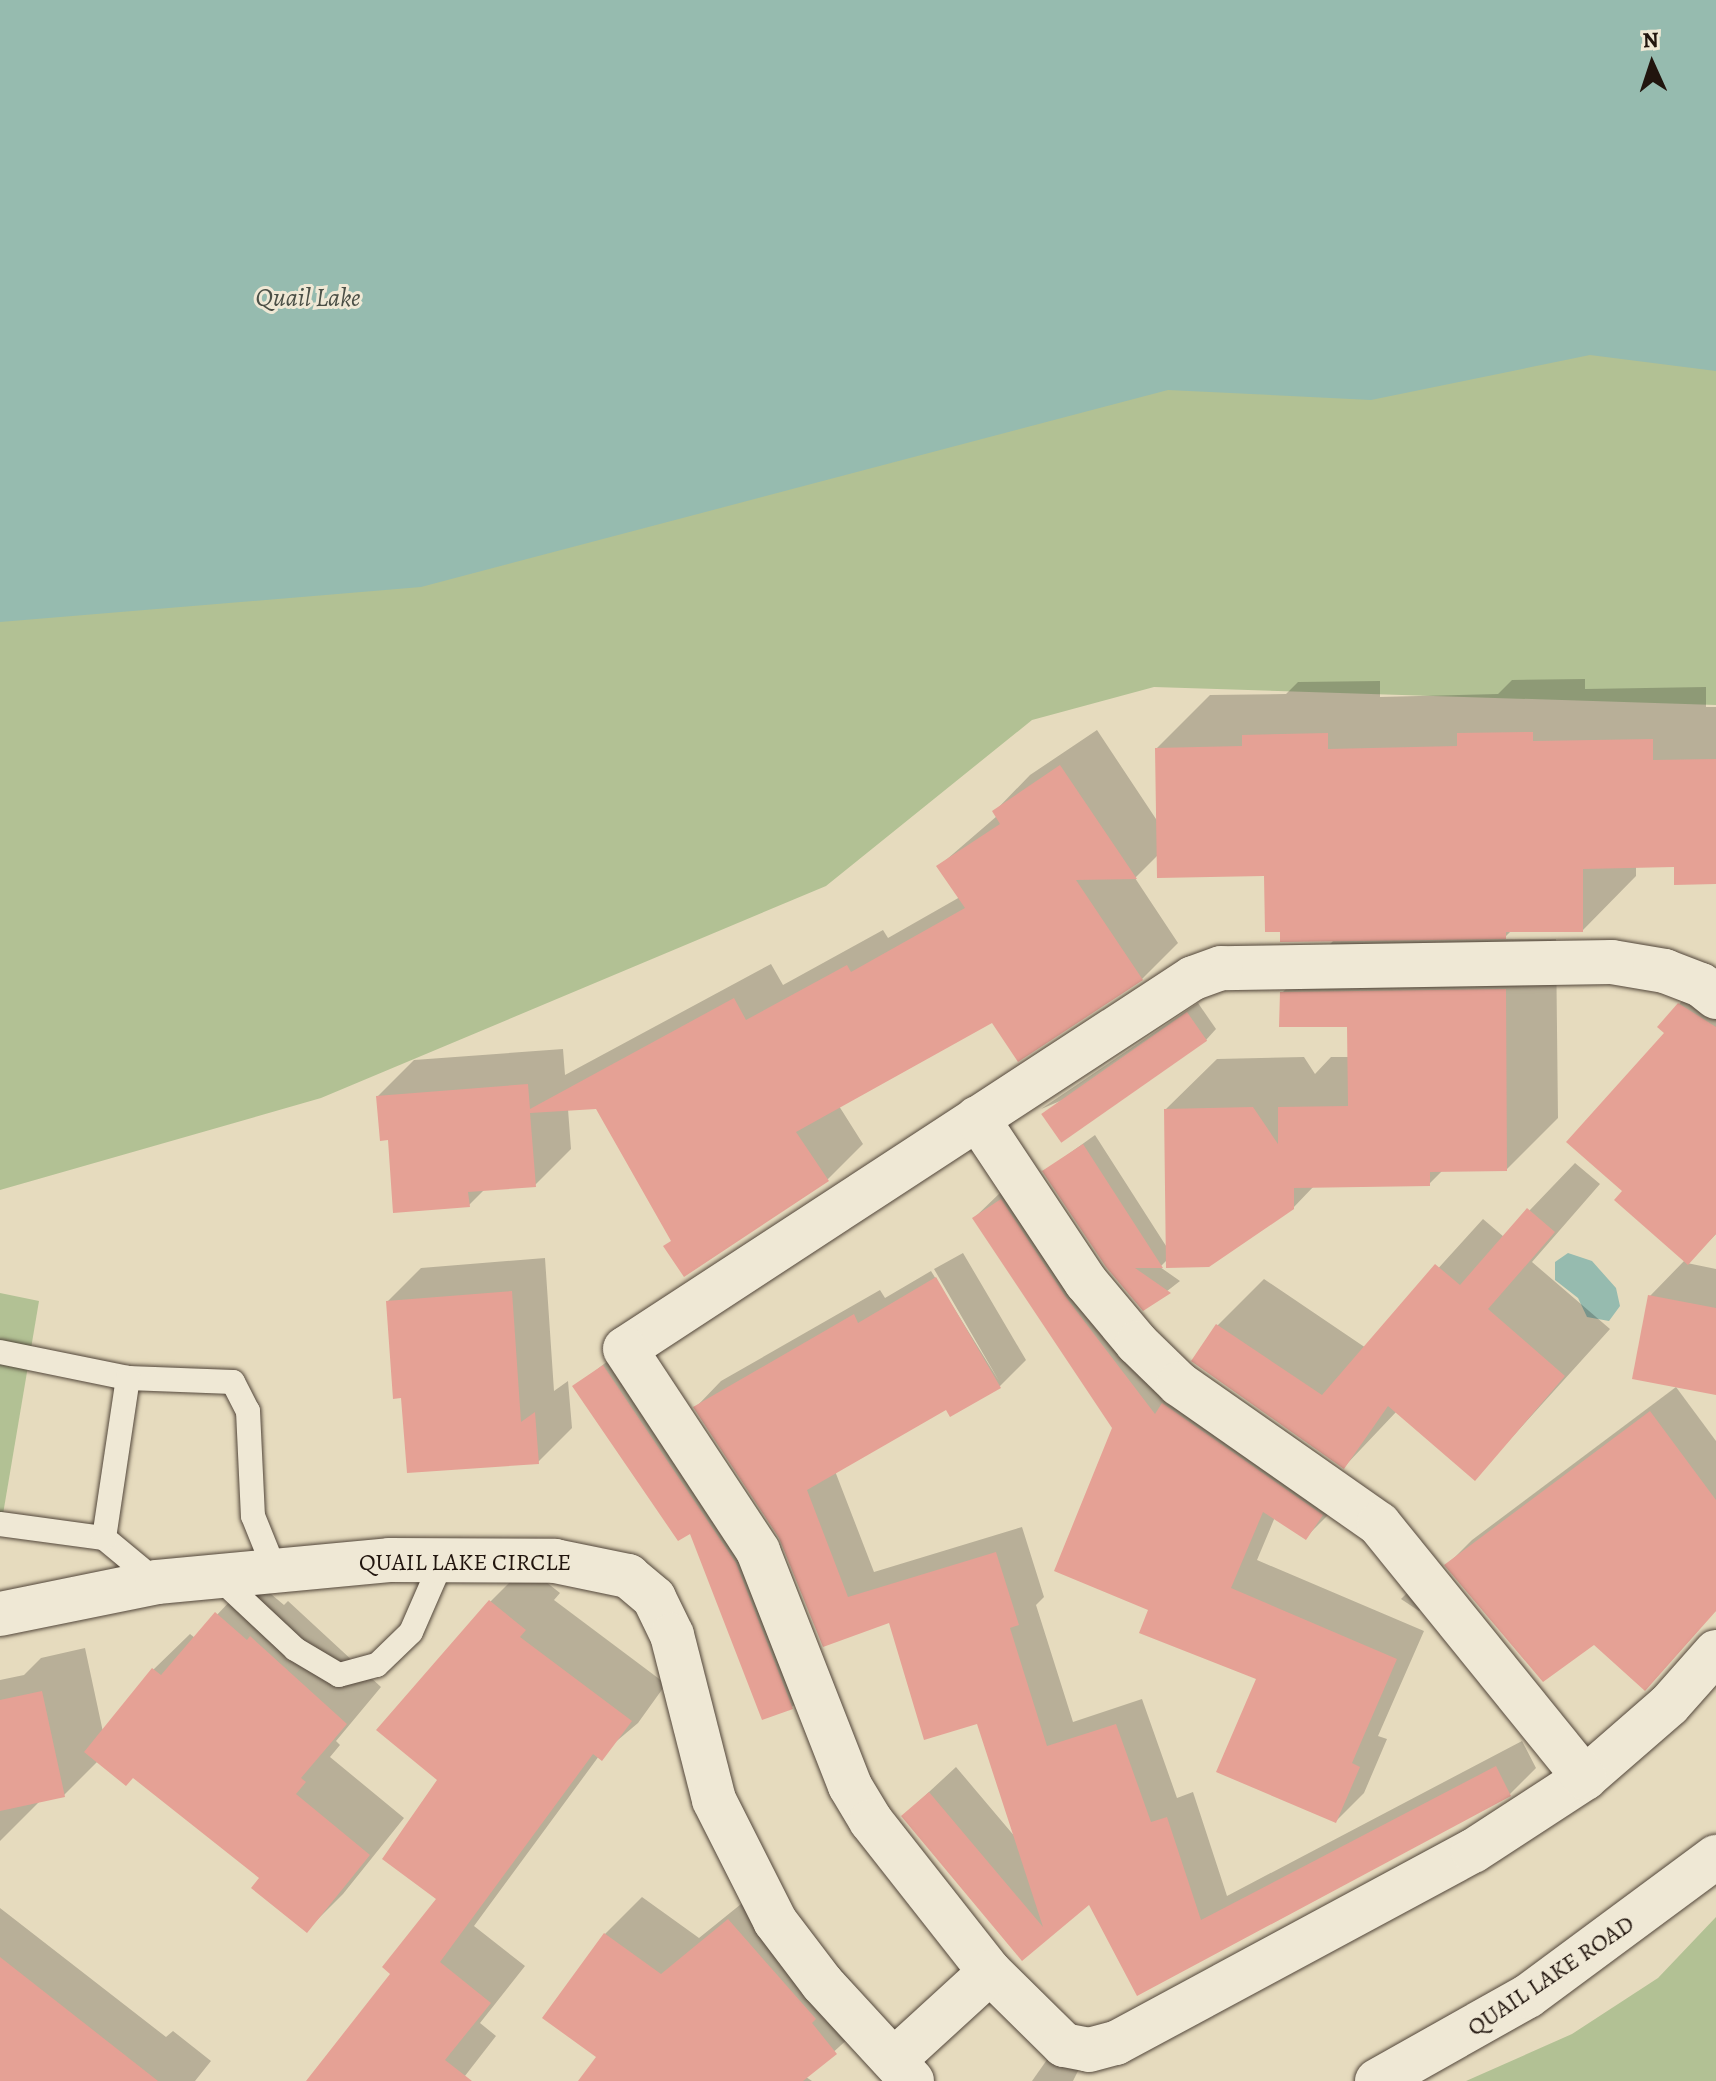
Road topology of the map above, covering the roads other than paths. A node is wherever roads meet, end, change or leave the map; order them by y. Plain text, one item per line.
1 (1716, 997) edge
2 (977, 1118) junction
3 (0, 1352) edge
4 (128, 1378) junction
5 (0, 1524) edge
6 (104, 1538) junction
7 (442, 1561) junction
8 (274, 1568) junction
9 (216, 1575) junction
10 (157, 1582) junction
11 (0, 1614) edge
12 (1716, 1652) edge
13 (1585, 1778) junction
14 (1716, 1857) edge
15 (990, 1972) junction
16 (903, 2070) edge
17 (1377, 2081) edge

1 - 2 street
2 - 13 street
2 - 15 street
3 - 4 lane
4 - 6 lane
4 - 8 lane
5 - 6 lane
6 - 10 lane
7 - 8 street, QUAIL LAKE CIRCLE
7 - 9 lane
7 - 16 street, QUAIL LAKE CIRCLE
8 - 9 street, QUAIL LAKE CIRCLE
9 - 10 street, QUAIL LAKE CIRCLE
10 - 11 street, QUAIL LAKE CIRCLE
12 - 13 street
13 - 15 street
14 - 17 street, QUAIL LAKE ROAD
15 - 16 street

